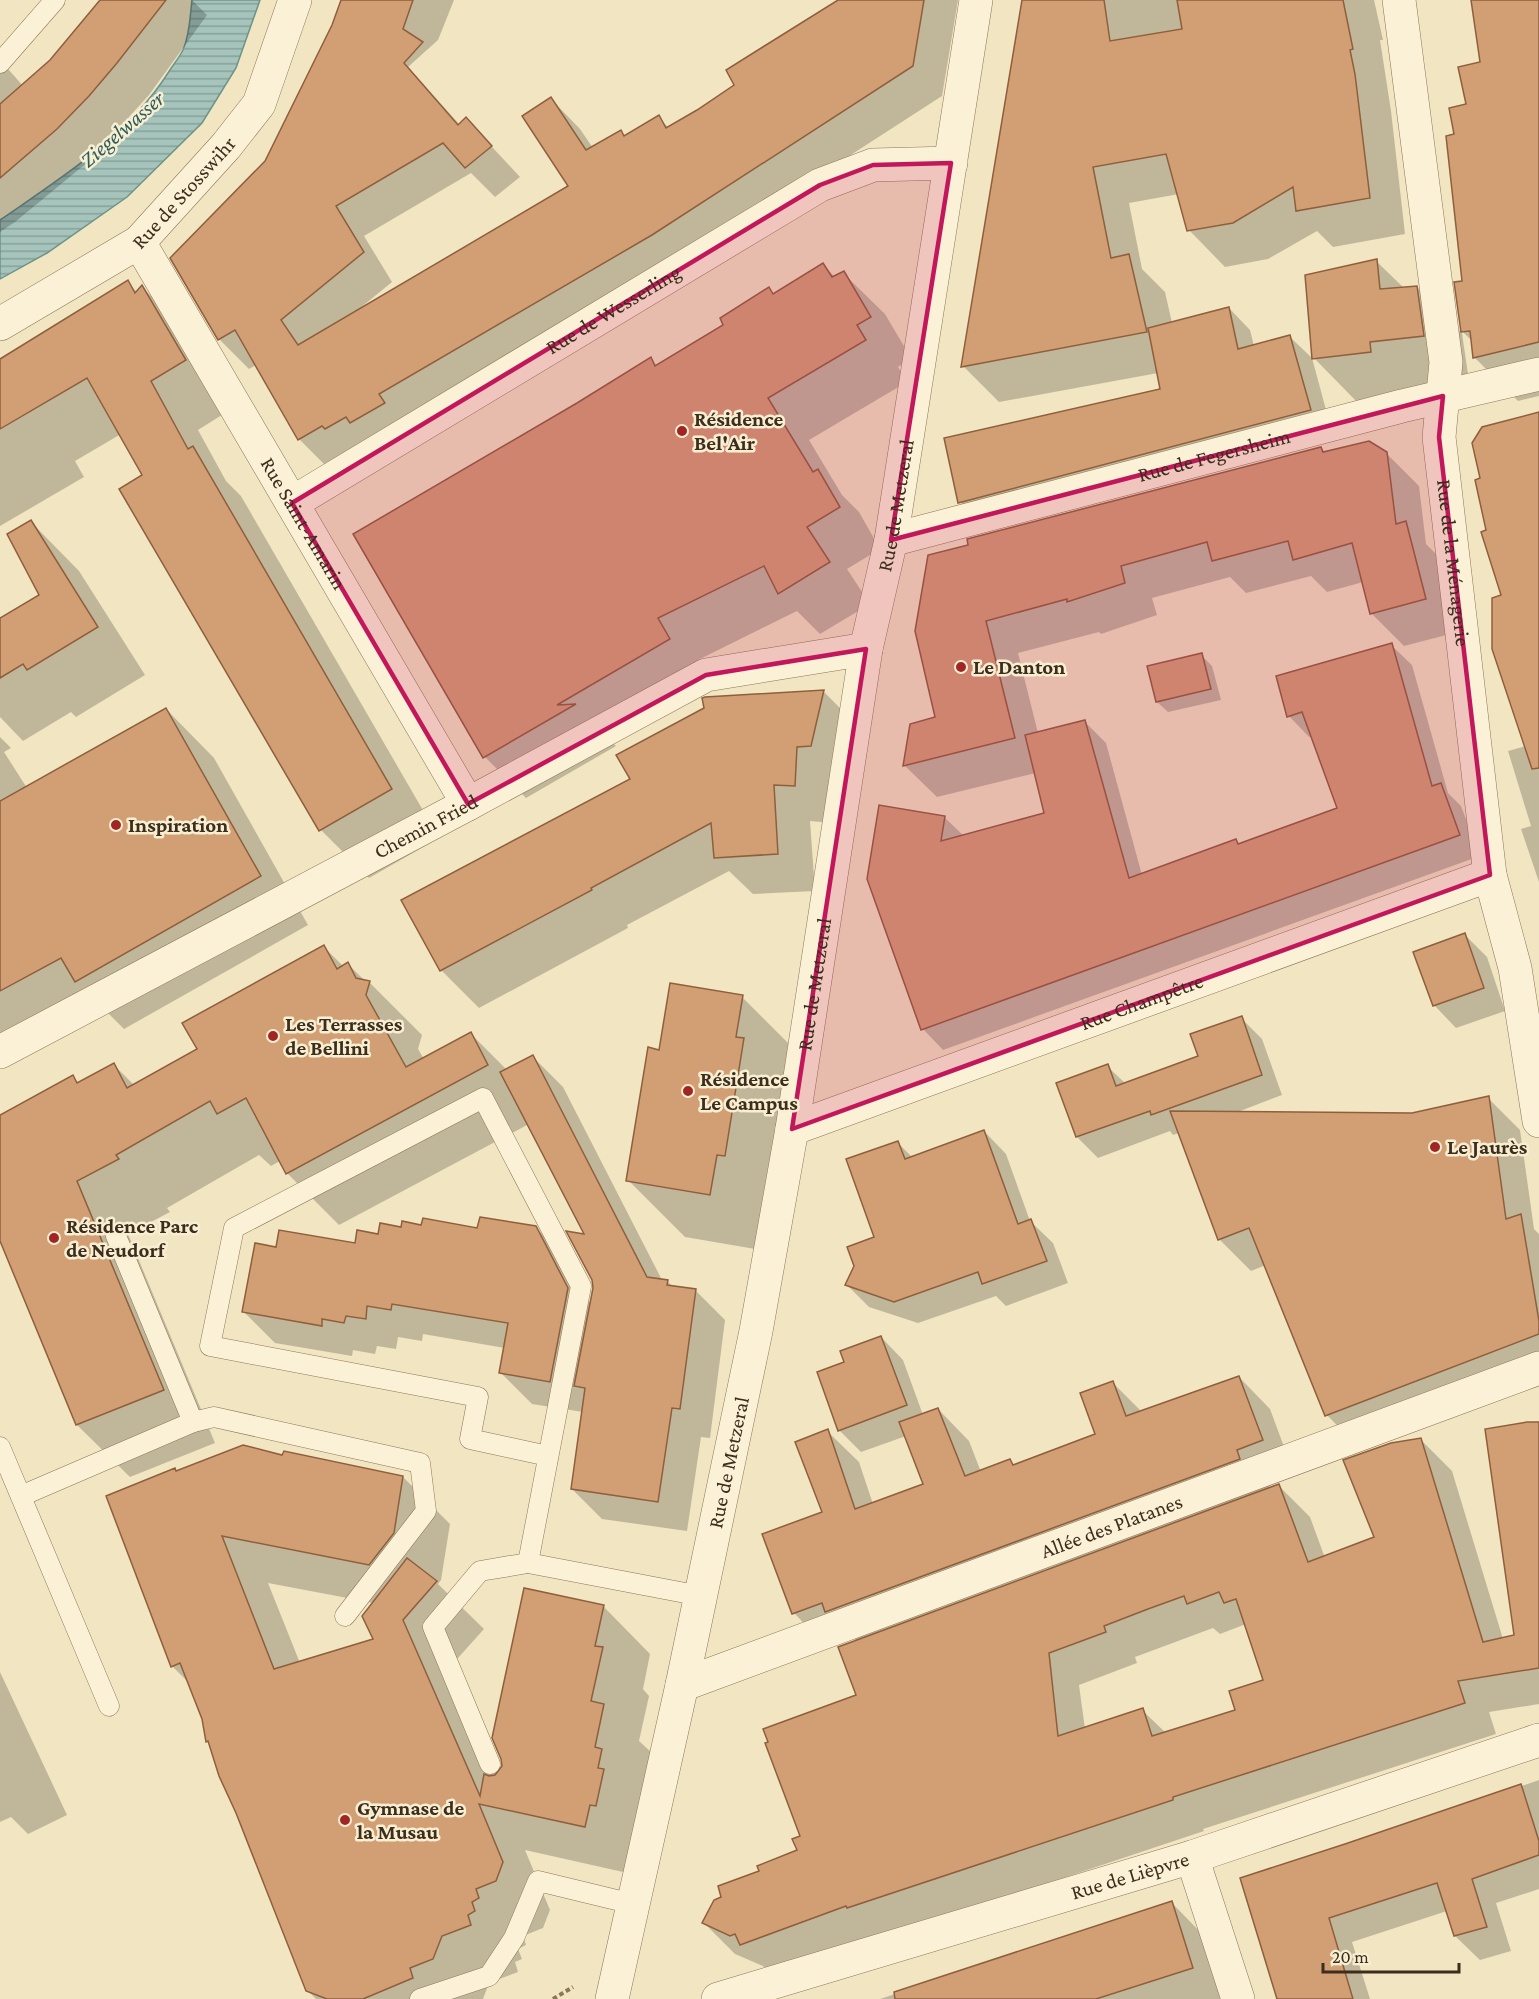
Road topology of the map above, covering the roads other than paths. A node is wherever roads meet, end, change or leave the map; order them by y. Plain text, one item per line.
1 (56, 0) edge
2 (295, 0) edge
3 (976, 0) edge
4 (1399, 0) edge
5 (0, 63) edge
6 (951, 163) junction
7 (139, 242) junction
8 (0, 324) edge
9 (1539, 374) edge
10 (1443, 396) junction
11 (292, 503) junction
12 (891, 540) junction
13 (866, 649) junction
14 (468, 804) junction
15 (1490, 876) junction
16 (1527, 964) edge
17 (0, 1052) edge
18 (1539, 1121) edge
19 (792, 1129) junction
20 (116, 1236) dead end
21 (1539, 1368) edge
22 (193, 1422) junction
23 (0, 1447) edge
24 (548, 1456) junction
25 (21, 1496) junction
26 (528, 1563) junction
27 (701, 1596) junction
28 (345, 1616) dead end
29 (682, 1685) junction
30 (109, 1706) dead end
31 (1539, 1740) edge
32 (490, 1764) dead end
33 (1192, 1857) junction
34 (633, 1904) junction
35 (420, 1999) edge
36 (612, 1999) edge
37 (718, 1999) edge
38 (1238, 1999) edge

1 - 5 lane
2 - 7 street, Rue de Stosswihr
3 - 6 street, Rue de Metzeral
4 - 10 street, Rue de la Ménagerie
6 - 11 street, Rue de Wesserling
6 - 12 street, Rue de Metzeral
7 - 8 street, Rue de Stosswihr
7 - 11 street, Rue Saint-Amarin
9 - 10 street, Rue de Fegersheim
10 - 12 street, Rue de Fegersheim
10 - 15 street, Rue de la Ménagerie
11 - 14 street, Rue Saint-Amarin
12 - 13 street, Rue de Metzeral
13 - 14 street, Chemin Fried
13 - 19 street, Rue de Metzeral
14 - 17 street, Chemin Fried
15 - 16 street, Rue de la Ménagerie
15 - 19 street, Rue Champêtre
16 - 18 street, Rue de la Ménagerie
19 - 27 street, Rue de Metzeral
20 - 22 lane
21 - 29 street, Allée des Platanes
22 - 25 lane
22 - 28 lane
23 - 25 lane
24 - 24 lane
24 - 26 lane
25 - 30 lane
26 - 27 lane
26 - 32 lane
27 - 29 street, Rue de Metzeral
29 - 34 street, Rue de Metzeral
31 - 33 street, Rue de Lièpvre
33 - 37 street, Rue de Lièpvre
33 - 38 street
34 - 35 lane
34 - 36 street, Rue de Metzeral

